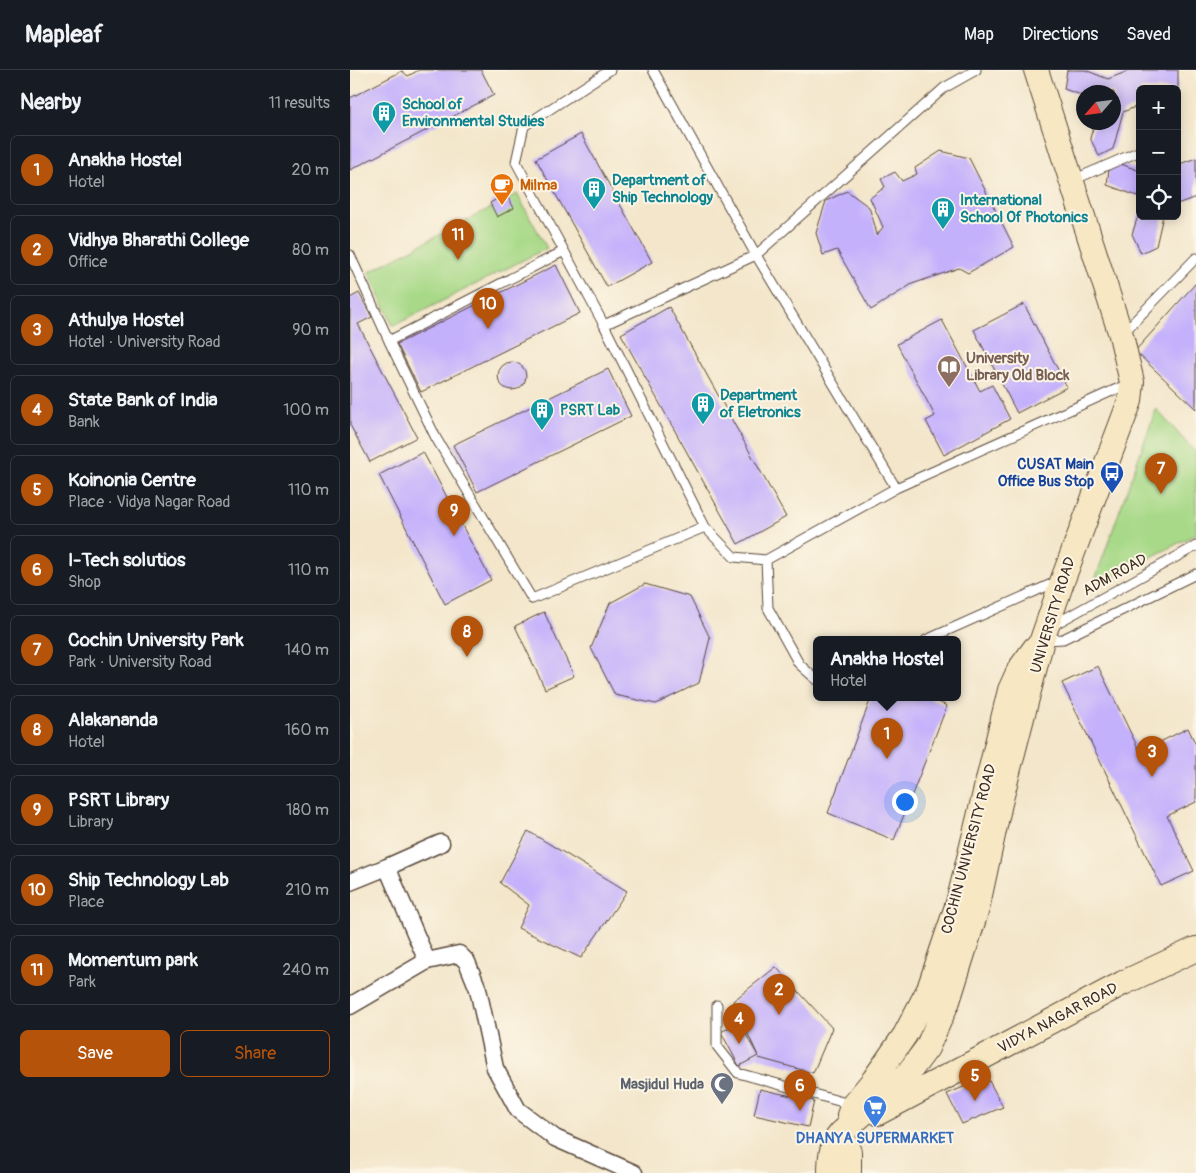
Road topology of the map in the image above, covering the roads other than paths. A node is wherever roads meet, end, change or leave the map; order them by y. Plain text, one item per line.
1 (610, 70) edge
2 (653, 70) edge
3 (976, 70) edge
4 (1036, 70) edge
5 (1136, 153) edge
6 (1071, 181) junction
7 (564, 251) junction
8 (350, 255) edge
9 (756, 255) junction
10 (1196, 258) edge
11 (604, 325) junction
12 (1121, 335) junction
13 (389, 341) junction
14 (1132, 382) junction
15 (896, 488) junction
16 (705, 527) junction
17 (1196, 546) edge
18 (766, 560) junction
19 (1196, 574) edge
20 (1062, 579) junction
21 (935, 636) edge
22 (1042, 640) junction
23 (813, 676) edge
24 (440, 843) dead end
25 (387, 867) junction
26 (350, 882) edge
27 (1196, 949) edge
28 (427, 961) junction
29 (717, 1005) dead end
30 (350, 1006) edge
31 (853, 1105) junction
32 (842, 1133) junction
33 (634, 1173) edge
34 (830, 1173) edge
35 (849, 1173) edge

1 - 7 lane
2 - 9 lane
3 - 9 lane
4 - 6 street, UNIVERSITY ROAD
5 - 6 lane
6 - 12 street, UNIVERSITY ROAD
7 - 11 lane
7 - 13 lane
8 - 13 lane
9 - 11 lane
9 - 15 lane
10 - 12 lane
11 - 16 lane
12 - 14 street, UNIVERSITY ROAD
13 - 16 lane
14 - 15 lane
14 - 20 street, UNIVERSITY ROAD
15 - 18 lane
16 - 18 lane
17 - 22 lane, ADM ROAD
18 - 23 lane
19 - 22 lane
20 - 21 lane
20 - 22 street, UNIVERSITY ROAD
22 - 31 street, COCHIN UNIVERSITY ROAD
22 - 32 street, UNIVERSITY ROAD
24 - 25 street
25 - 26 street
25 - 28 street
27 - 32 street, VIDYA NAGAR ROAD
28 - 30 street
28 - 33 street
29 - 31 lane
31 - 32 street, COCHIN UNIVERSITY ROAD
32 - 34 street, COCHIN UNIVERSITY ROAD
32 - 35 street

